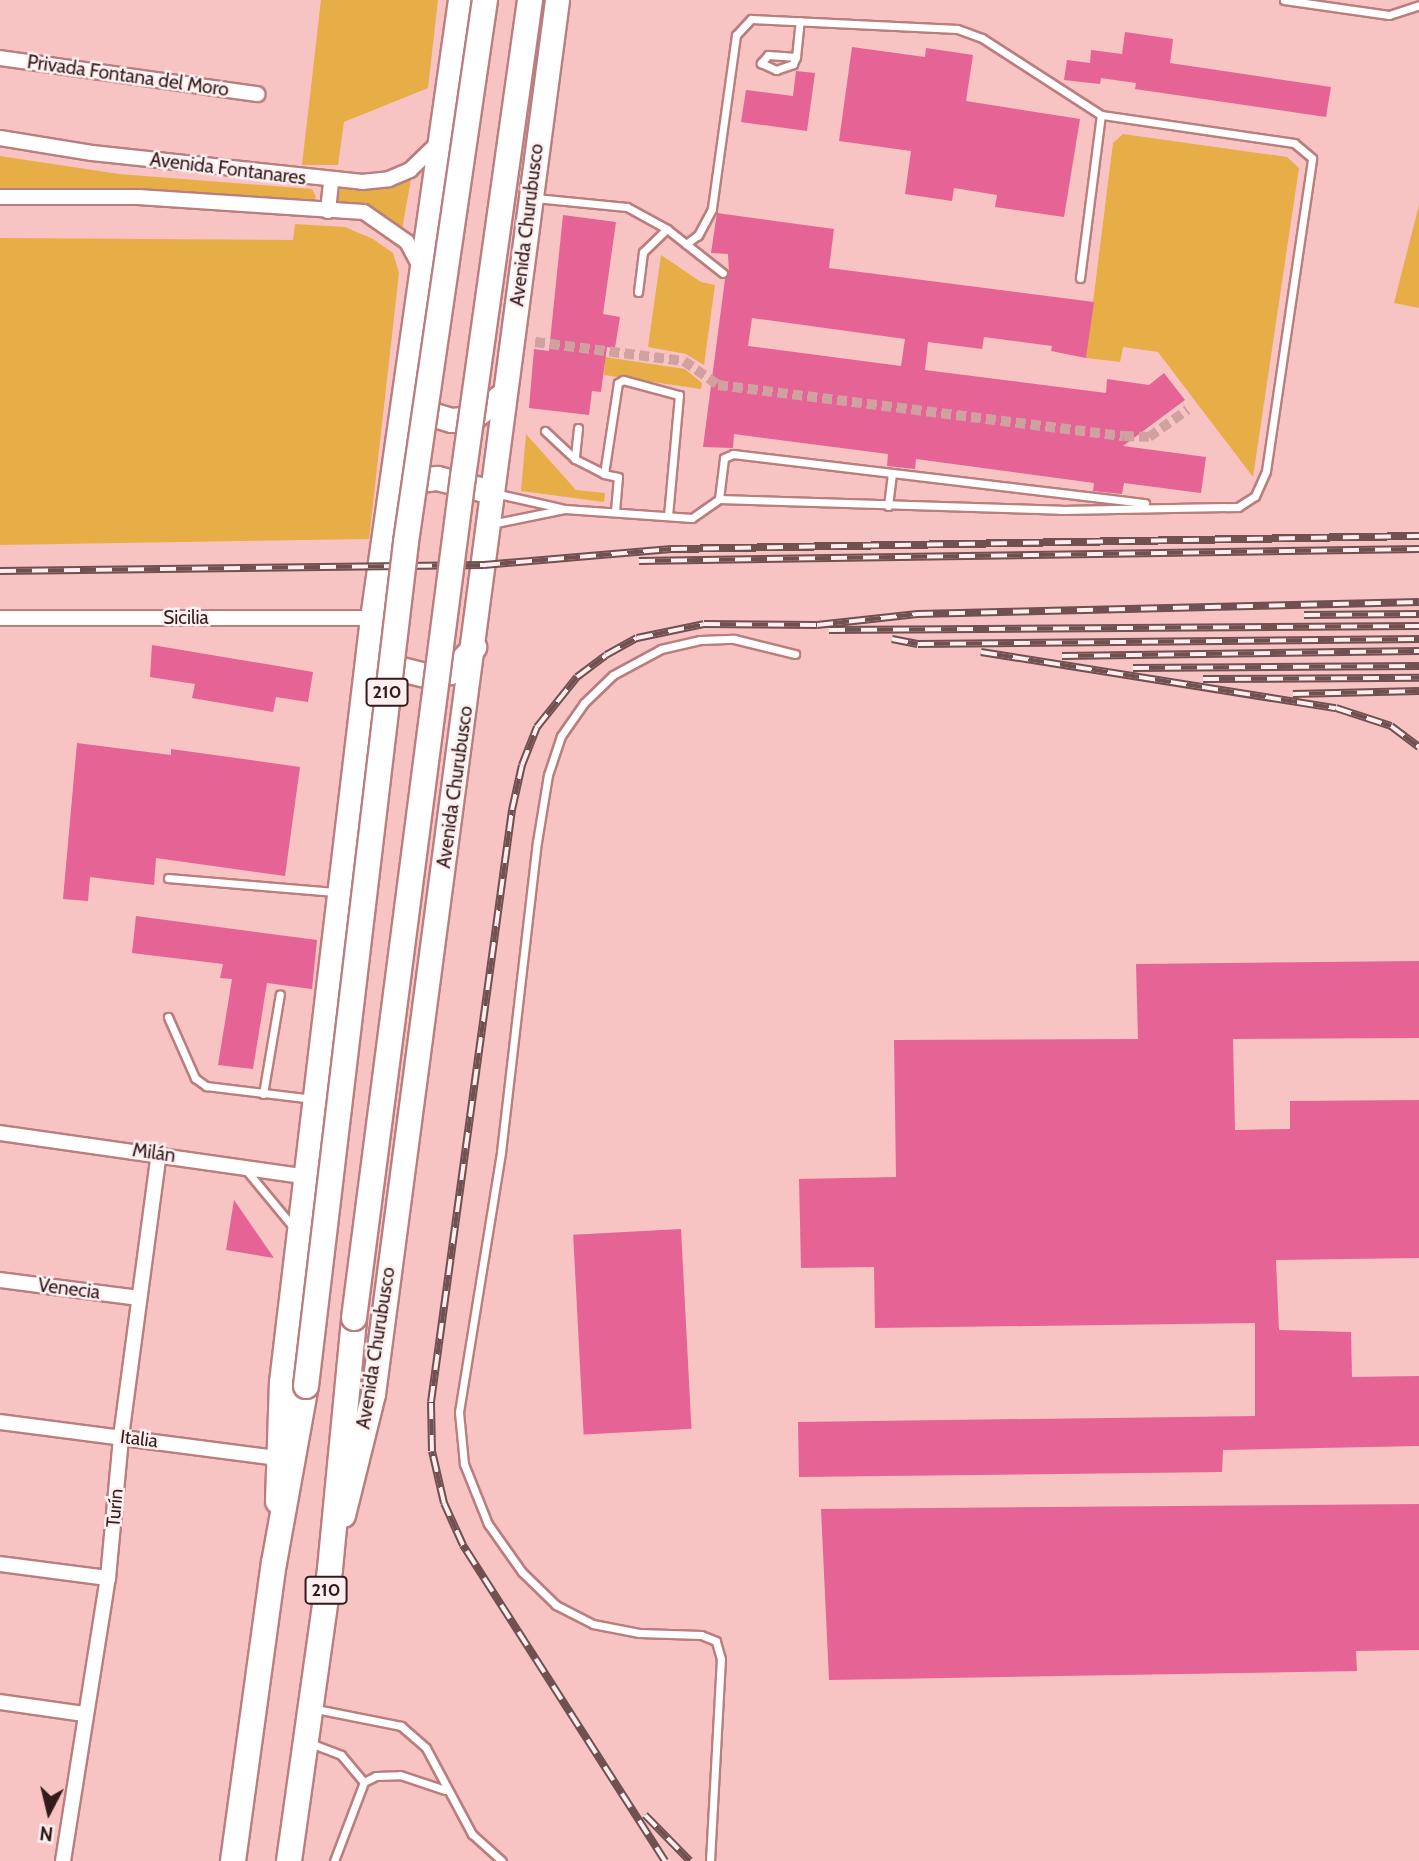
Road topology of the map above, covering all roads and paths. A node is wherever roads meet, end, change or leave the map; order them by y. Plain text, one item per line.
1 (460, 0) edge
2 (485, 0) edge
3 (530, 0) edge
4 (557, 0) edge
5 (1284, 0) edge
6 (1419, 5) edge
7 (800, 21) junction
8 (796, 57) dead end
9 (0, 58) edge
10 (257, 94) dead end
11 (1101, 115) junction
12 (0, 138) edge
13 (442, 138) junction
14 (331, 181) junction
15 (0, 197) edge
16 (531, 197) junction
17 (328, 211) junction
18 (667, 229) junction
19 (686, 244) junction
20 (423, 273) junction
21 (723, 273) dead end
22 (1080, 278) dead end
23 (638, 292) dead end
24 (406, 385) junction
25 (505, 393) junction
26 (578, 428) dead end
27 (545, 430) dead end
28 (575, 459) junction
29 (604, 474) junction
30 (892, 475) junction
31 (390, 487) junction
32 (492, 492) junction
33 (719, 499) junction
34 (1167, 505) junction
35 (888, 506) junction
36 (565, 509) junction
37 (615, 511) junction
38 (667, 516) junction
39 (488, 525) junction
40 (0, 618) edge
41 (371, 627) junction
42 (474, 647) junction
43 (795, 654) dead end
44 (168, 877) dead end
45 (342, 893) junction
46 (280, 994) dead end
47 (168, 1017) dead end
48 (263, 1094) junction
49 (318, 1099) junction
50 (0, 1133) edge
51 (159, 1154) junction
52 (241, 1165) junction
53 (308, 1177) junction
54 (301, 1237) junction
55 (0, 1280) edge
56 (138, 1298) junction
57 (0, 1422) edge
58 (121, 1437) junction
59 (279, 1458) junction
60 (274, 1563) junction
61 (0, 1564) edge
62 (330, 1569) junction
63 (108, 1578) junction
64 (0, 1702) edge
65 (309, 1708) junction
66 (84, 1714) junction
67 (305, 1741) junction
68 (364, 1782) junction
69 (445, 1790) junction
70 (63, 1861) edge
71 (233, 1861) edge
72 (289, 1861) edge
73 (334, 1861) edge
74 (502, 1861) edge
75 (710, 1861) edge

1 - 13 main road
2 - 60 highway, 210, bridge
3 - 62 highway, Avenida Churubusco / 210, bridge
4 - 16 main road, Avenida Churubusco
5 - 6 lane
7 - 8 lane
7 - 11 lane
7 - 19 lane
9 - 10 street, Privada Fontana del Moro
11 - 22 lane
11 - 34 lane
12 - 14 street, Avenida Fontanares
13 - 14 street, Avenida Fontanares
13 - 20 main road
14 - 17 street
15 - 17 street, Avenida Fontanares
16 - 18 lane
16 - 25 main road, Avenida Churubusco
17 - 20 street, Avenida Fontanares
18 - 19 lane
18 - 23 lane
19 - 21 lane
20 - 24 main road
24 - 25 main road
24 - 31 main road
25 - 32 main road, Avenida Churubusco
26 - 28 lane
27 - 28 lane
28 - 29 lane
29 - 37 lane
29 - 38 lane
30 - 33 lane
30 - 34 lane
30 - 35 lane
31 - 32 main road
31 - 41 main road
32 - 36 lane
32 - 39 main road, Avenida Churubusco
33 - 35 lane
33 - 38 lane
34 - 35 lane
36 - 37 lane
36 - 39 lane
37 - 38 lane
39 - 42 main road, Avenida Churubusco
40 - 41 street, Sicilia
41 - 42 main road
41 - 45 main road
42 - 62 main road, Avenida Churubusco
43 - 75 lane
44 - 45 lane
45 - 49 main road
46 - 48 lane
47 - 48 lane
48 - 49 lane
49 - 53 main road
50 - 51 street, Milán
51 - 52 street, Milán
51 - 56 street, Turín
52 - 53 street, Milán
52 - 54 lane
53 - 54 main road
54 - 59 main road
55 - 56 street, Venecia
56 - 58 street, Turín
57 - 58 street, Italia
58 - 59 street, Italia
58 - 63 street, Turín
59 - 60 main road
60 - 71 highway, 210
61 - 63 street
62 - 65 highway, Avenida Churubusco / 210
63 - 66 street, Turín
64 - 66 street
65 - 67 highway, Avenida Churubusco / 210
65 - 69 lane
66 - 70 street, Turín
67 - 68 lane
67 - 72 highway, Avenida Churubusco / 210
68 - 69 lane
68 - 73 lane
69 - 74 lane

